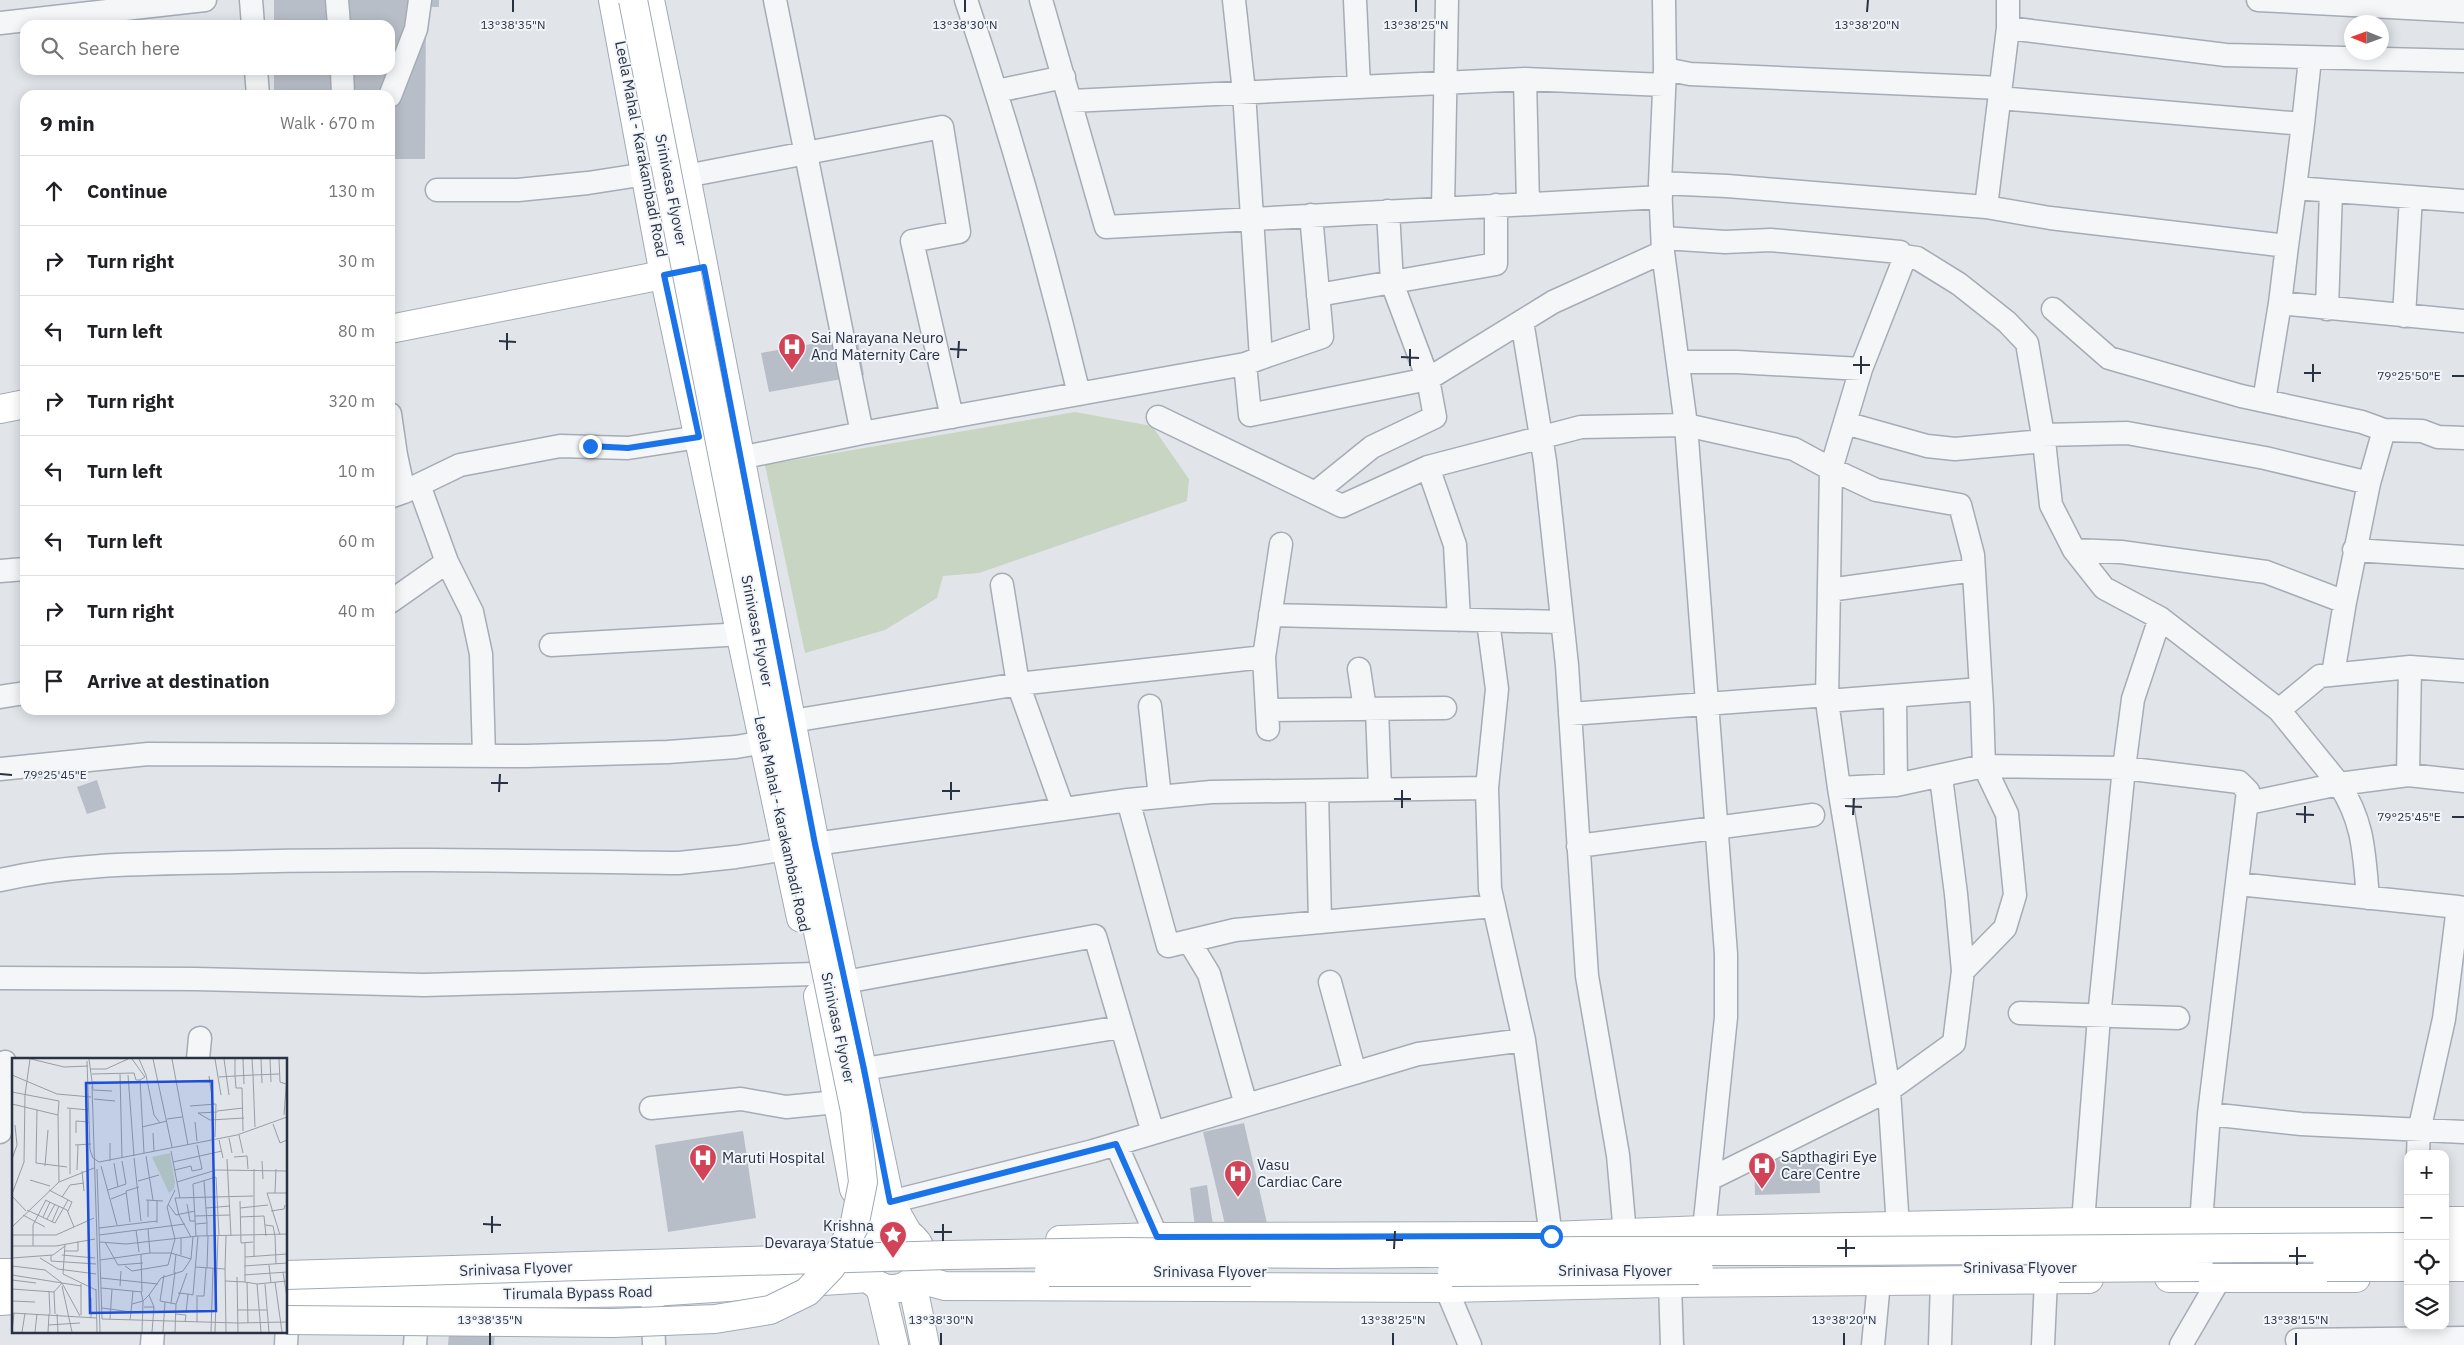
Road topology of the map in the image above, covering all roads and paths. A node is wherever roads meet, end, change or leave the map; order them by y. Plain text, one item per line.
1 (204, 0) edge
2 (251, 0) edge
3 (337, 0) edge
4 (420, 0) edge
5 (613, 0) edge
6 (632, 0) edge
7 (650, 0) edge
8 (775, 0) edge
9 (966, 0) edge
10 (1041, 0) edge
11 (1234, 0) edge
12 (1356, 0) edge
13 (1447, 0) edge
14 (1664, 0) edge
15 (2008, 0) edge
16 (2258, 0) edge
17 (2464, 11) edge
18 (27, 20) edge
19 (253, 20) edge
20 (339, 20) edge
21 (20, 21) edge
22 (0, 23) edge
23 (2008, 28) junction
24 (2310, 58) junction
25 (2464, 61) edge
26 (256, 75) edge
27 (342, 75) edge
28 (1064, 76) junction
29 (1664, 77) junction
30 (1525, 79) junction
31 (1445, 82) junction
32 (1359, 87) junction
33 (258, 90) edge
34 (344, 90) edge
35 (392, 90) edge
36 (996, 91) junction
37 (1244, 92) junction
38 (2000, 93) junction
39 (1071, 101) junction
40 (2303, 124) junction
41 (806, 154) junction
42 (646, 174) junction
43 (686, 176) junction
44 (2295, 188) junction
45 (437, 190) dead end
46 (1660, 190) junction
47 (2332, 192) junction
48 (2411, 197) junction
49 (2464, 201) edge
50 (1528, 204) junction
51 (1496, 205) junction
52 (1986, 207) junction
53 (1443, 208) junction
54 (1388, 211) junction
55 (1311, 215) junction
56 (1251, 220) junction
57 (1664, 245) junction
58 (2287, 246) junction
59 (1903, 256) junction
60 (704, 267) junction
61 (664, 275) junction
62 (1392, 283) junction
63 (1318, 295) junction
64 (2280, 303) junction
65 (2053, 309) dead end
66 (2327, 309) junction
67 (2404, 316) junction
68 (1522, 321) junction
69 (2464, 321) edge
70 (395, 328) edge
71 (1253, 361) junction
72 (1679, 362) junction
73 (1861, 369) junction
74 (1428, 379) junction
75 (1079, 394) junction
76 (2264, 401) junction
77 (20, 405) edge
78 (0, 409) edge
79 (952, 417) junction
80 (1158, 417) dead end
81 (1845, 423) junction
82 (1686, 425) junction
83 (2384, 430) junction
84 (862, 433) junction
85 (699, 437) junction
86 (1541, 437) junction
87 (2044, 438) junction
88 (2464, 438) edge
89 (395, 448) edge
90 (740, 458) junction
91 (1428, 467) junction
92 (1830, 470) junction
93 (2369, 483) junction
94 (405, 491) edge
95 (1315, 493) junction
96 (1281, 544) dead end
97 (2074, 550) junction
98 (2354, 550) junction
99 (2464, 557) edge
100 (447, 562) junction
101 (20, 569) edge
102 (1974, 570) junction
103 (0, 571) edge
104 (1002, 585) dead end
105 (1829, 590) junction
106 (395, 598) edge
107 (2345, 602) junction
108 (1270, 616) junction
109 (2160, 618) junction
110 (1459, 620) junction
111 (1488, 620) junction
112 (1562, 622) junction
113 (743, 634) junction
114 (551, 645) dead end
115 (1264, 657) junction
116 (2410, 666) junction
117 (1359, 670) dead end
118 (2464, 671) edge
119 (2333, 674) junction
120 (1018, 684) junction
121 (1982, 689) junction
122 (20, 694) edge
123 (1895, 696) junction
124 (0, 697) edge
125 (1828, 698) junction
126 (1706, 704) junction
127 (1150, 706) dead end
128 (1445, 708) dead end
129 (1371, 709) junction
130 (2279, 710) junction
131 (1570, 714) junction
132 (792, 721) junction
133 (764, 742) junction
134 (484, 756) junction
135 (1984, 766) junction
136 (2124, 768) junction
137 (0, 769) edge
138 (2408, 775) junction
139 (1941, 777) junction
140 (2464, 781) edge
141 (2339, 784) junction
142 (1896, 785) junction
143 (1487, 788) junction
144 (1839, 788) junction
145 (1380, 789) junction
146 (1317, 790) junction
147 (1160, 797) junction
148 (1128, 800) junction
149 (2248, 803) junction
150 (1063, 809) junction
151 (1813, 815) dead end
152 (1716, 828) junction
153 (815, 844) junction
154 (1578, 846) junction
155 (787, 849) junction
156 (0, 880) edge
157 (2238, 884) junction
158 (2368, 898) junction
159 (1494, 906) junction
160 (2461, 908) edge
161 (1320, 922) junction
162 (1189, 941) junction
163 (1963, 971) junction
164 (814, 974) junction
165 (0, 978) edge
166 (845, 982) junction
167 (1330, 982) dead end
168 (2020, 1013) dead end
169 (2099, 1016) junction
170 (2178, 1018) dead end
171 (1121, 1027) junction
172 (1524, 1040) junction
173 (5, 1062) dead end
174 (864, 1069) junction
175 (1355, 1072) junction
176 (1889, 1090) junction
177 (837, 1102) junction
178 (1246, 1105) junction
179 (651, 1108) dead end
180 (2209, 1114) junction
181 (2419, 1131) junction
182 (0, 1132) edge
183 (2464, 1132) edge
184 (1152, 1133) junction
185 (1116, 1144) junction
186 (2418, 1150) edge
187 (1710, 1180) junction
188 (890, 1202) junction
189 (2449, 1221) edge
190 (2464, 1221) edge
191 (2083, 1222) junction
192 (2404, 1222) edge
193 (2201, 1223) junction
194 (1898, 1227) junction
195 (1704, 1230) junction
196 (1625, 1234) junction
197 (1551, 1236) junction
198 (1157, 1237) junction
199 (893, 1238) junction
200 (2464, 1246) edge
201 (2404, 1247) edge
202 (2449, 1247) edge
203 (288, 1265) edge
204 (2404, 1267) edge
205 (2449, 1267) edge
206 (2464, 1267) edge
207 (2220, 1278) junction
208 (2404, 1278) edge
209 (2046, 1279) junction
210 (2449, 1279) edge
211 (2464, 1279) edge
212 (914, 1280) junction
213 (1942, 1280) junction
214 (875, 1282) junction
215 (1879, 1282) junction
216 (1670, 1283) junction
217 (1446, 1288) junction
218 (652, 1292) junction
219 (419, 1295) junction
220 (288, 1296) edge
221 (288, 1296) edge
222 (288, 1296) edge
223 (288, 1296) edge
224 (153, 1332) edge
225 (286, 1332) edge
226 (2464, 1338) edge
227 (2297, 1340) dead end
228 (152, 1345) edge
229 (286, 1345) edge
230 (415, 1345) edge
231 (654, 1345) edge
232 (894, 1345) edge
233 (925, 1345) edge
234 (1470, 1345) edge
235 (1672, 1345) edge
236 (1873, 1345) edge
237 (1940, 1345) edge
238 (2043, 1345) edge
239 (2181, 1345) edge

1 - 18 street
2 - 19 street
3 - 20 street
4 - 35 street
5 - 42 main road, Leela Mahal - Karakambadi Road
6 - 220 main road, Srinivasa Flyover, bridge
7 - 43 main road, Leela Mahal - Karakambadi Road
8 - 41 street
9 - 36 street
10 - 28 street
11 - 37 street
12 - 32 street
13 - 31 street
14 - 29 street
15 - 23 street
16 - 17 street
21 - 22 street
23 - 24 street
23 - 38 street
24 - 25 street
24 - 40 street
26 - 33 street
27 - 34 street
28 - 36 street
28 - 39 street
29 - 30 street
29 - 38 street
29 - 46 street
30 - 31 street
30 - 50 street
31 - 32 street
31 - 53 street
32 - 37 street
36 - 75 street
37 - 39 street
37 - 56 street
38 - 40 street
38 - 52 street
39 - 56 street
40 - 44 street
41 - 43 street
41 - 79 street
41 - 84 street
42 - 45 street
42 - 61 main road, Leela Mahal - Karakambadi Road
43 - 60 main road, Leela Mahal - Karakambadi Road
44 - 47 street
44 - 58 street
46 - 50 street
46 - 52 street
46 - 57 street
47 - 48 street
47 - 66 street
48 - 49 street
48 - 67 street
50 - 51 street
51 - 53 street
51 - 62 street
52 - 58 street
53 - 54 street
54 - 55 street
54 - 62 street
55 - 56 street
55 - 63 street
56 - 71 street
57 - 59 street
57 - 68 street
57 - 72 street
58 - 64 street
59 - 73 street
59 - 87 street
60 - 61 main road
60 - 90 main road, Leela Mahal - Karakambadi Road
61 - 70 main road
61 - 85 main road, Leela Mahal - Karakambadi Road
62 - 63 street
62 - 74 street
63 - 71 street
64 - 66 street
64 - 76 street
65 - 76 street
66 - 67 street
67 - 69 street
68 - 74 street
68 - 86 street
71 - 74 street
71 - 75 street
72 - 73 street
72 - 82 street
73 - 81 street
74 - 95 street
75 - 79 street
76 - 83 street
77 - 78 main road
79 - 84 street
80 - 95 street
81 - 87 street
81 - 92 street
82 - 86 street
82 - 92 street
82 - 126 street
83 - 88 street
83 - 93 street
84 - 90 street
85 - 94 street
85 - 113 main road, Leela Mahal - Karakambadi Road
86 - 91 street
86 - 112 street
87 - 93 street
87 - 97 street
89 - 94 street
90 - 132 main road, Leela Mahal - Karakambadi Road
91 - 95 street
91 - 110 street
92 - 102 street
92 - 105 street
93 - 98 street
94 - 100 street
96 - 108 street
97 - 107 street
97 - 109 street
98 - 99 street
98 - 107 street
100 - 106 street
100 - 134 street
101 - 103 street
102 - 105 street
102 - 121 street
104 - 120 street
105 - 125 street
107 - 119 street
108 - 110 street
108 - 115 street
109 - 130 street
109 - 136 street
110 - 111 street
111 - 112 street
111 - 143 street
112 - 131 street
113 - 114 street
113 - 133 main road, Leela Mahal - Karakambadi Road
115 - 120 street
115 - 129 street
116 - 118 street
116 - 119 street
116 - 138 street
117 - 129 street
119 - 130 street
120 - 132 street
120 - 150 street
121 - 123 street
121 - 135 street
122 - 124 street
123 - 125 street
123 - 142 street
125 - 126 street
125 - 144 street
126 - 131 street
126 - 152 street
127 - 147 street
128 - 129 street
129 - 145 street
130 - 141 street
131 - 154 street
132 - 153 main road, Leela Mahal - Karakambadi Road
133 - 134 street
133 - 155 main road, Leela Mahal - Karakambadi Road
134 - 137 street
135 - 136 street
135 - 139 street
135 - 163 street
136 - 149 street
136 - 169 street
138 - 140 street
138 - 141 street
139 - 142 street
139 - 163 street
141 - 149 street
141 - 158 street
142 - 144 street
143 - 145 street
143 - 159 street
144 - 176 street
145 - 146 street
146 - 147 street
146 - 161 street
147 - 148 street
148 - 150 street
148 - 162 street
149 - 157 street
150 - 153 street
151 - 152 street
152 - 154 street
152 - 187 street
153 - 166 main road, Leela Mahal - Karakambadi Road
154 - 196 street
155 - 156 street
155 - 164 main road, Leela Mahal - Karakambadi Road
157 - 158 street
157 - 180 street
158 - 160 street
159 - 161 street
159 - 172 street
160 - 181 street
161 - 162 street
162 - 178 street
163 - 176 street
164 - 165 street
164 - 177 main road, Leela Mahal - Karakambadi Road
166 - 171 street
166 - 174 main road, Leela Mahal - Karakambadi Road
167 - 175 street
168 - 169 street
169 - 170 street
169 - 191 street
171 - 174 street
171 - 184 street
172 - 175 street
172 - 197 street
173 - 182 street
174 - 188 main road, Leela Mahal - Karakambadi Road
175 - 178 street
176 - 187 street
176 - 194 street
177 - 179 street
177 - 199 main road, Leela Mahal - Karakambadi Road
178 - 184 street
180 - 181 street
180 - 193 street
181 - 183 street
181 - 186 street
184 - 185 street
185 - 188 street
185 - 198 street
187 - 195 street
188 - 199 main road, Leela Mahal - Karakambadi Road
189 - 190 main road
191 - 193 main road
191 - 194 main road
192 - 193 main road
194 - 195 main road
195 - 196 main road
196 - 197 main road
197 - 198 main road
198 - 199 main road
199 - 203 main road
199 - 212 main road
199 - 214 main road
200 - 202 main road
201 - 221 main road, Srinivasa Flyover, bridge
204 - 222 main road, Srinivasa Flyover, bridge
205 - 206 main road
207 - 208 main road
207 - 209 main road
207 - 239 street
209 - 213 main road
209 - 238 street
210 - 211 main road
212 - 214 main road
212 - 217 main road
212 - 233 main road
213 - 215 main road
213 - 237 street
214 - 218 main road, Tirumala Bypass Road
214 - 232 main road
215 - 216 main road
215 - 236 street
216 - 217 main road
216 - 235 street
217 - 234 street
218 - 219 main road, Tirumala Bypass Road
218 - 231 street
219 - 223 main road, Tirumala Bypass Road
219 - 230 street
224 - 228 street
225 - 229 street
226 - 227 street

